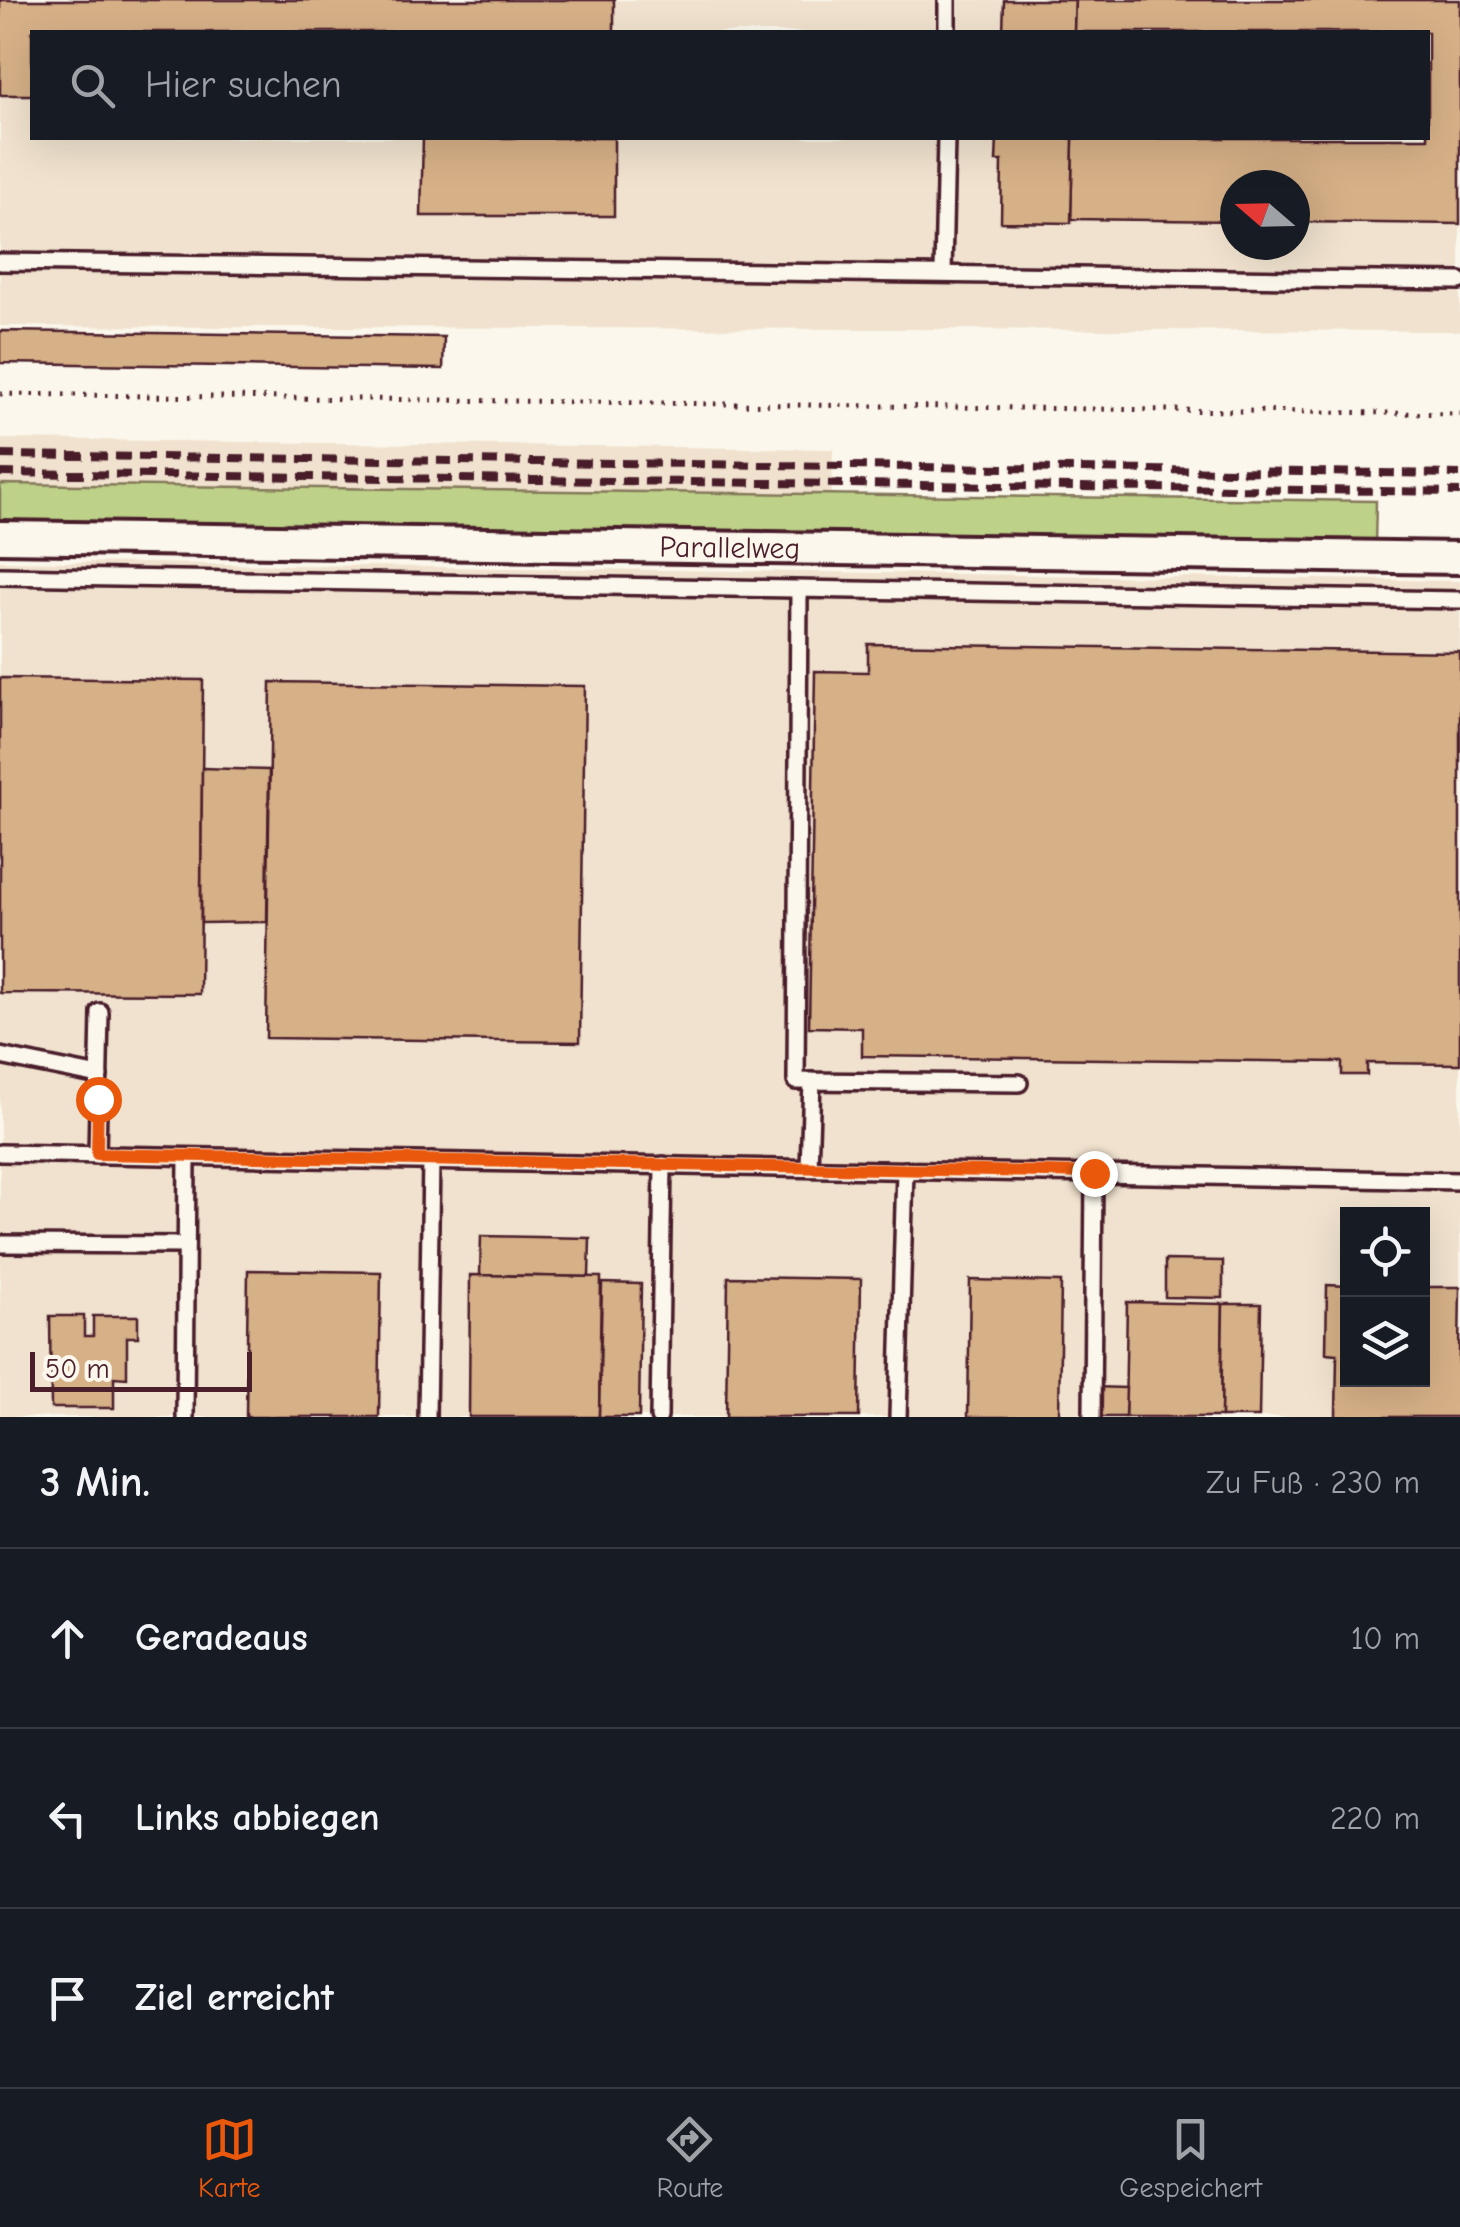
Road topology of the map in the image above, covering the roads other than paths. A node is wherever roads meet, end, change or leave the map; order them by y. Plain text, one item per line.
1 (947, 0) edge
2 (947, 30) edge
3 (946, 140) edge
4 (0, 262) edge
5 (943, 273) junction
6 (1460, 282) edge
7 (0, 537) edge
8 (1460, 558) edge
9 (0, 576) edge
10 (799, 590) junction
11 (1460, 600) edge
12 (100, 1012) dead end
13 (0, 1056) edge
14 (99, 1076) junction
15 (812, 1082) junction
16 (1019, 1083) dead end
17 (0, 1153) edge
18 (97, 1154) junction
19 (187, 1156) junction
20 (432, 1161) junction
21 (663, 1165) junction
22 (809, 1168) junction
23 (906, 1170) junction
24 (1094, 1173) junction
25 (1460, 1180) edge
26 (0, 1244) edge
27 (186, 1245) junction
28 (185, 1417) edge
29 (427, 1417) edge
30 (659, 1417) edge
31 (898, 1417) edge
32 (1092, 1417) edge

1 - 2 lane
3 - 5 lane
4 - 5 lane
5 - 6 lane
7 - 8 street, Parallelweg
9 - 10 lane
10 - 11 lane
10 - 15 lane
12 - 14 lane
13 - 14 lane
14 - 18 lane
15 - 16 lane
15 - 22 lane
17 - 18 lane
18 - 19 lane
19 - 20 lane
19 - 27 lane
20 - 21 lane
20 - 29 lane
21 - 22 lane
21 - 30 lane
22 - 23 lane
23 - 24 lane
23 - 31 lane
24 - 25 lane
24 - 32 lane
26 - 27 lane
27 - 28 lane

